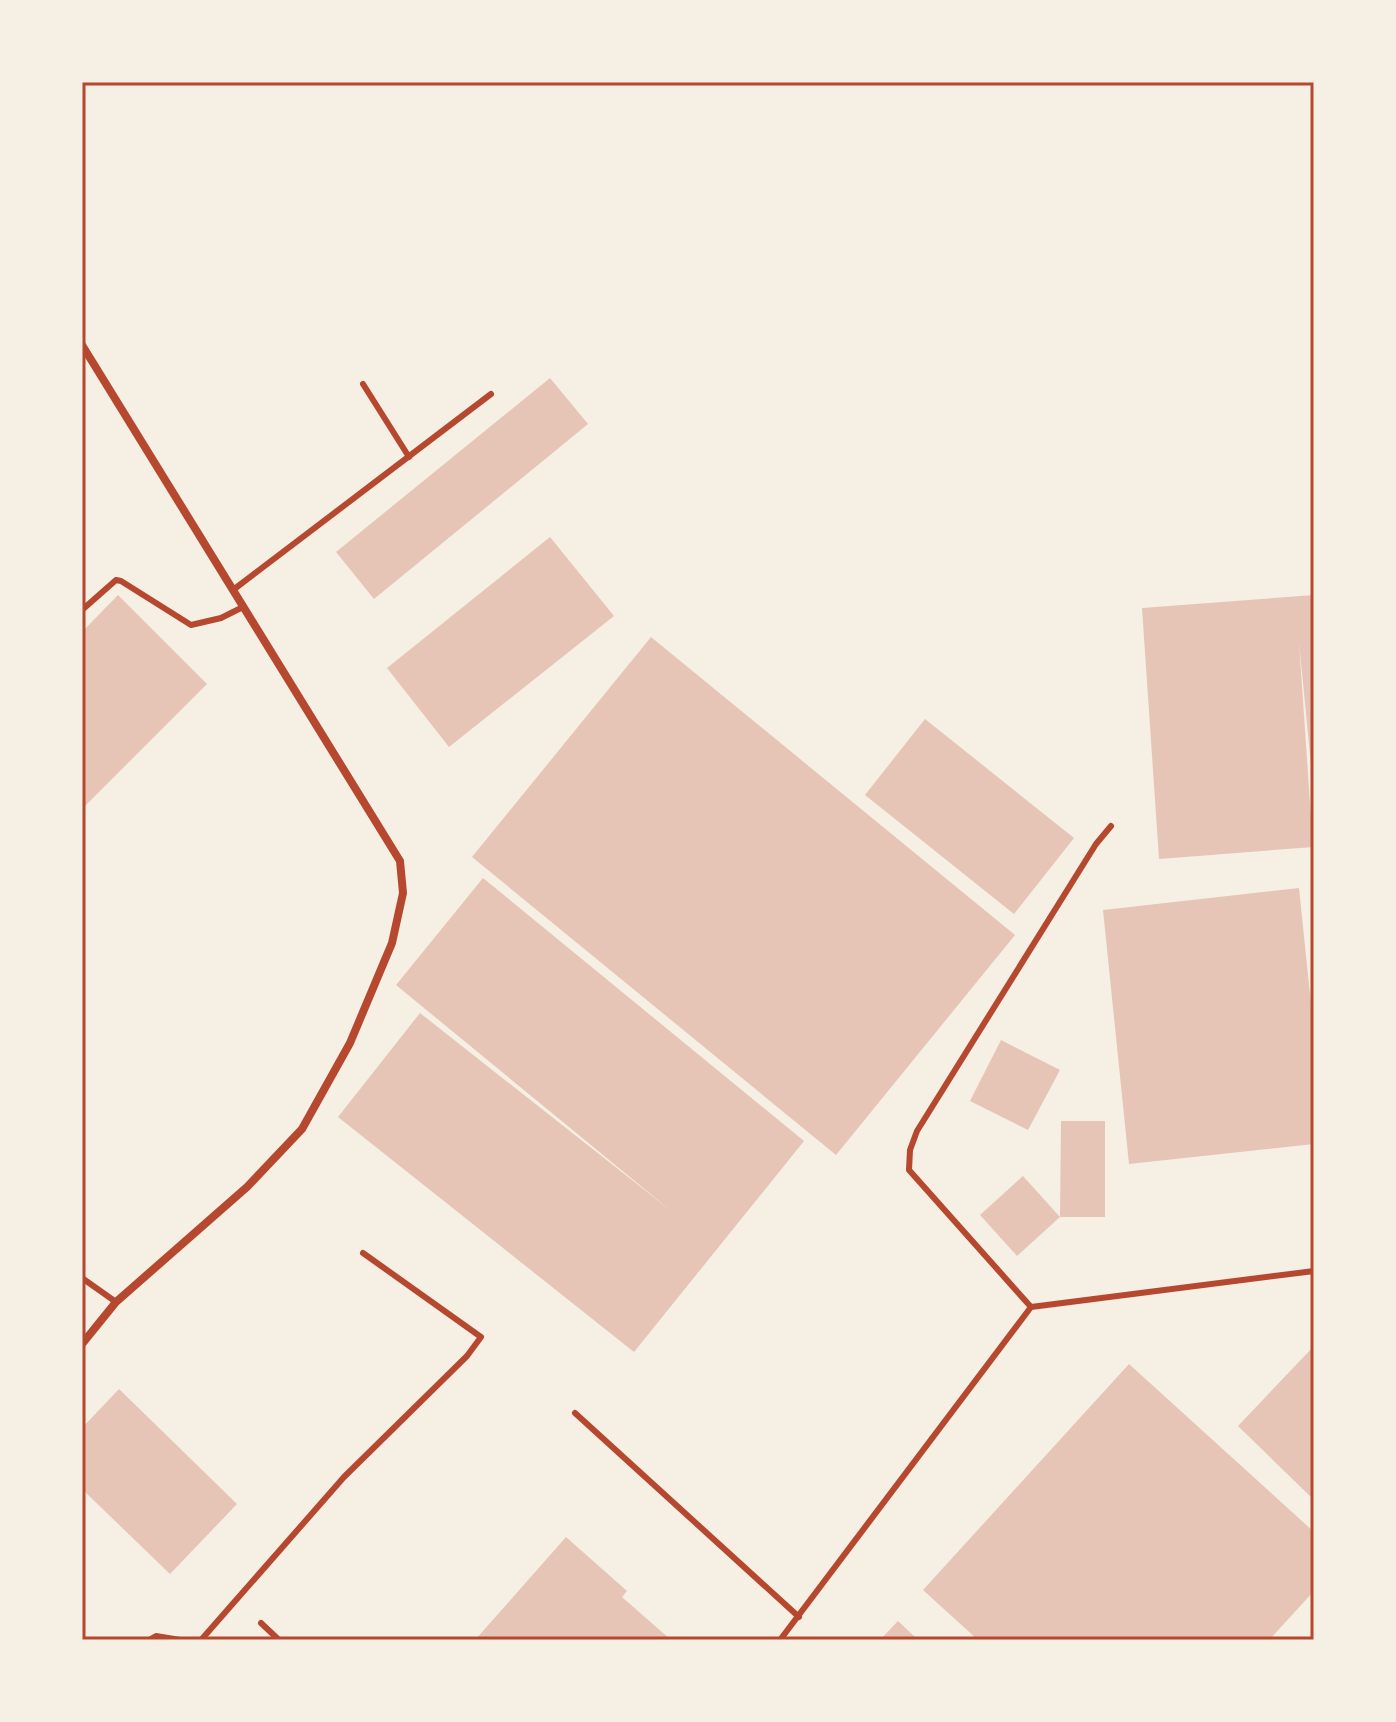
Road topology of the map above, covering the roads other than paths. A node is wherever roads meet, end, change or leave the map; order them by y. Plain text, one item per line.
1 (82, 345) edge
2 (363, 384) dead end
3 (491, 394) dead end
4 (409, 457) junction
5 (233, 590) junction
6 (243, 607) junction
7 (82, 610) edge
8 (1111, 826) dead end
9 (363, 1253) dead end
10 (1314, 1271) edge
11 (82, 1278) edge
12 (116, 1302) junction
13 (1031, 1307) junction
14 (82, 1344) edge
15 (575, 1413) dead end
16 (799, 1617) junction
17 (261, 1623) dead end
18 (149, 1640) edge
19 (180, 1640) edge
20 (201, 1640) edge
21 (279, 1640) edge
22 (780, 1640) edge

1 - 5 street
2 - 4 lane
3 - 4 lane
4 - 5 lane
5 - 6 street
6 - 7 lane
6 - 12 street
8 - 13 lane
9 - 20 lane
10 - 13 lane
11 - 12 lane
12 - 14 street
13 - 16 lane
15 - 16 lane
16 - 22 lane
17 - 21 lane
18 - 19 lane

